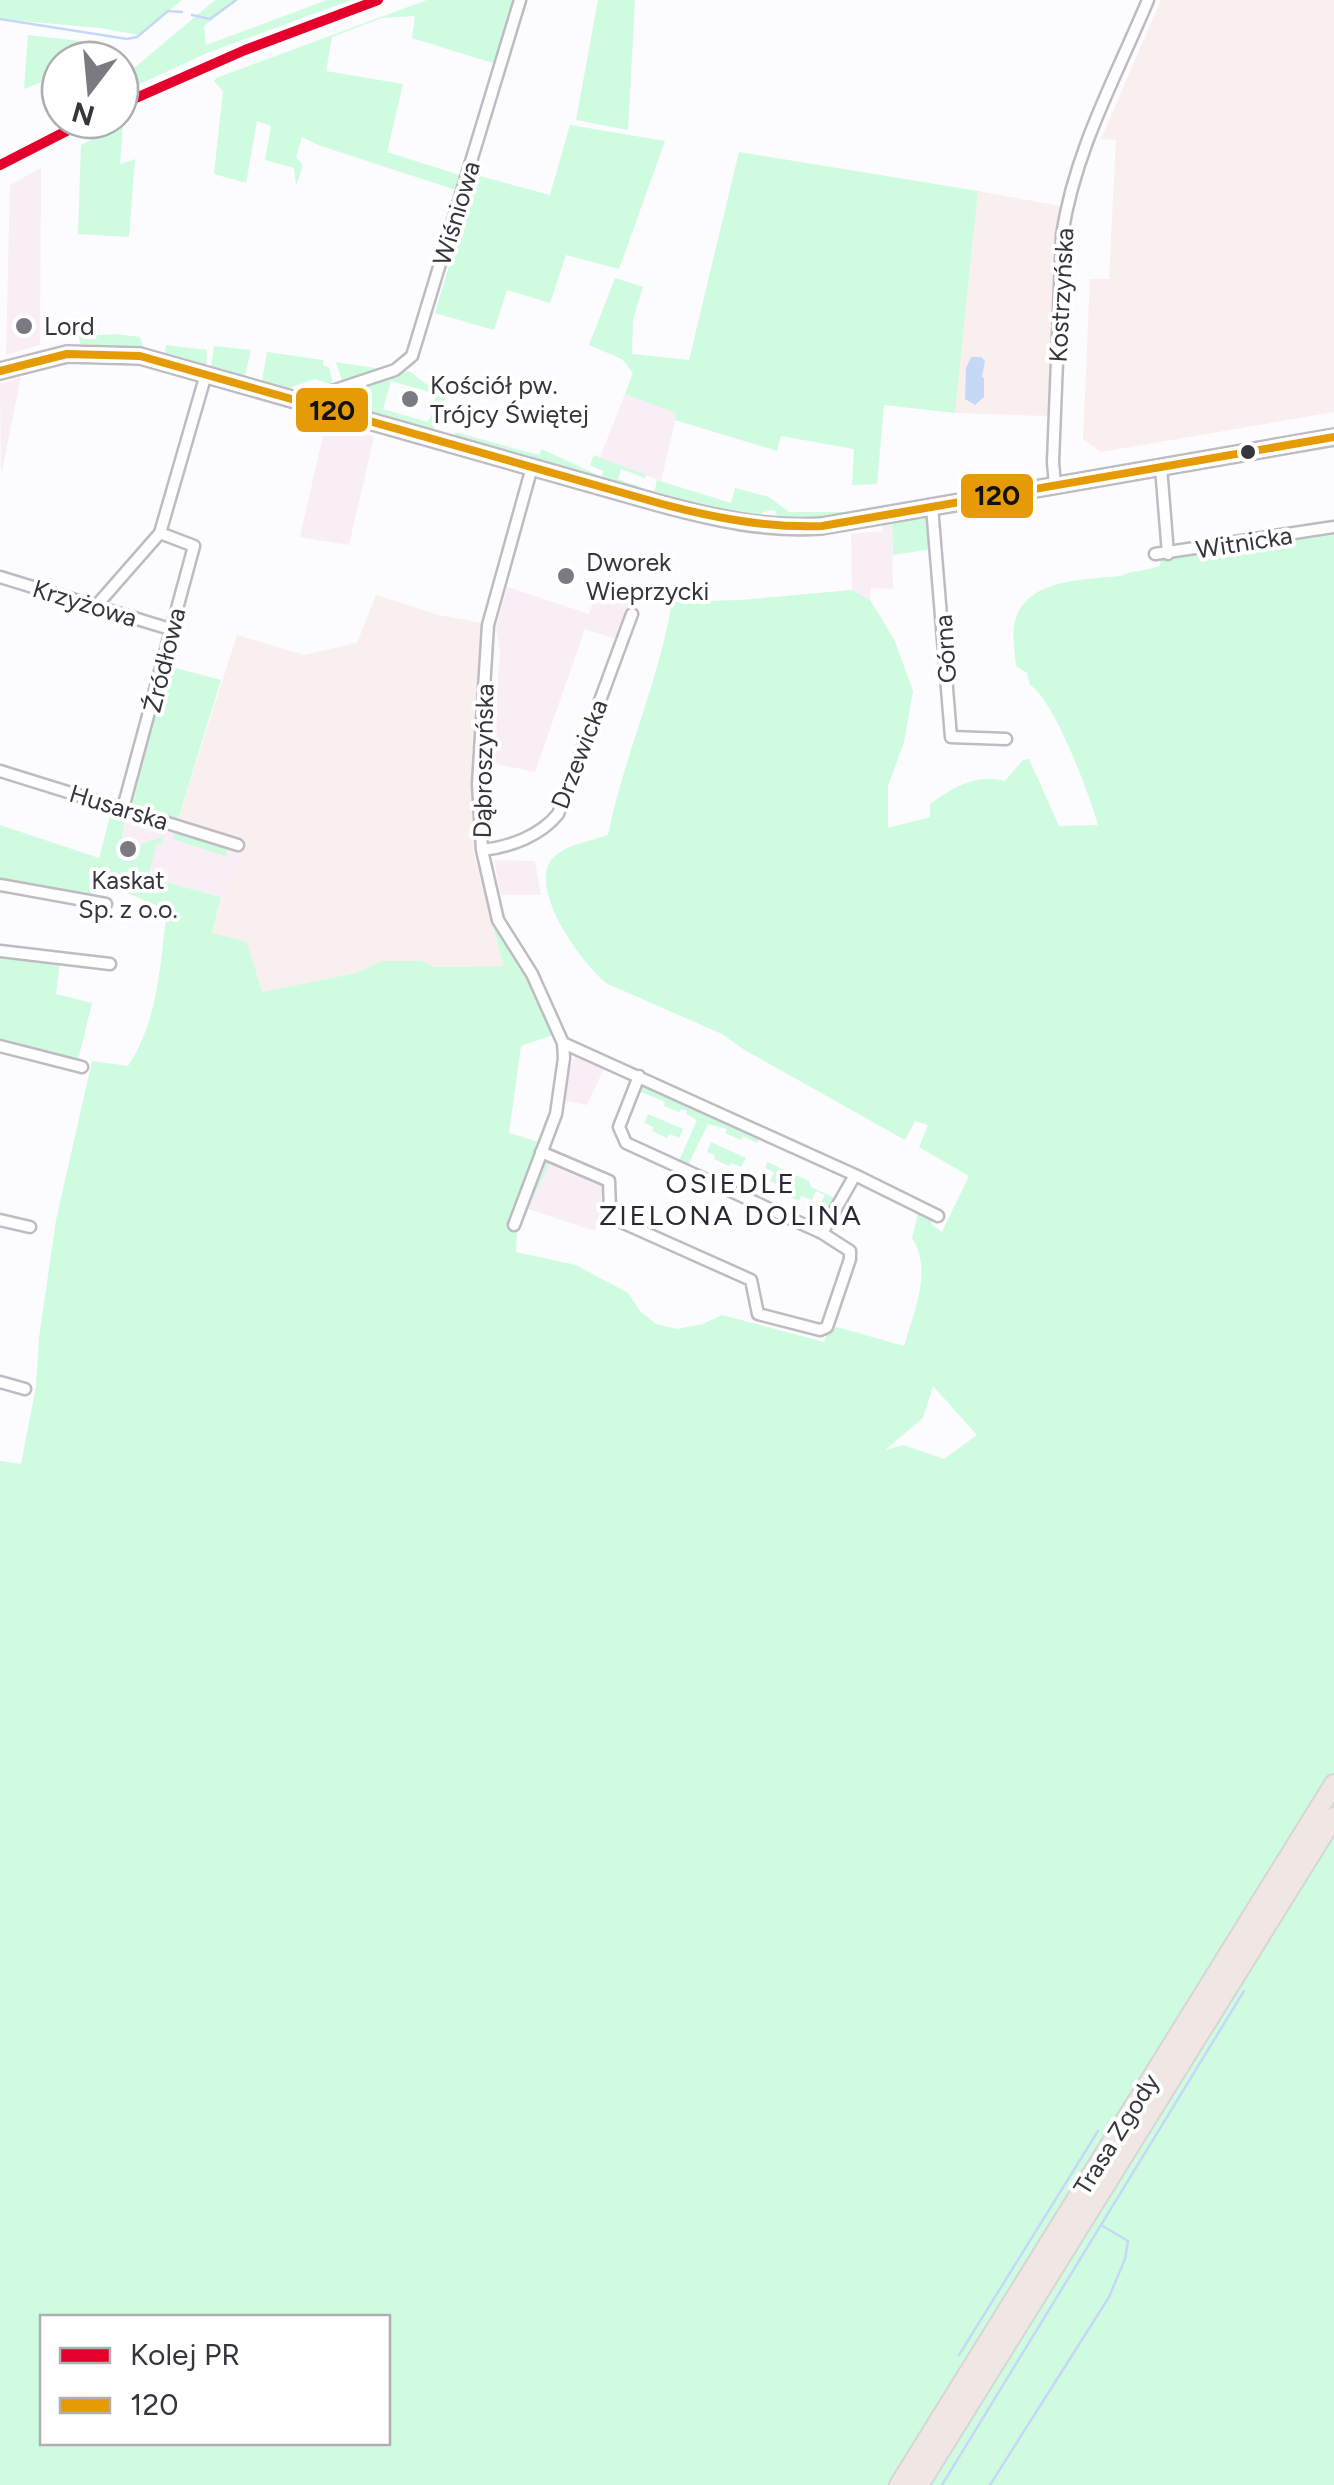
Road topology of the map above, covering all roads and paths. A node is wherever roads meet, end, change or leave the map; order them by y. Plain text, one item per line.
1 (520, 0) edge
2 (1148, 0) edge
3 (0, 371) edge
4 (206, 374) junction
5 (347, 385) junction
6 (302, 401) junction
7 (333, 410) junction
8 (1334, 437) edge
9 (532, 467) junction
10 (1161, 467) junction
11 (1056, 485) junction
12 (932, 507) junction
13 (1334, 527) edge
14 (160, 533) junction
15 (1154, 554) dead end
16 (1168, 554) junction
17 (0, 577) edge
18 (96, 606) junction
19 (632, 614) dead end
20 (170, 629) junction
21 (1006, 739) dead end
22 (0, 771) edge
23 (124, 808) junction
24 (238, 845) dead end
25 (482, 850) junction
26 (0, 885) edge
27 (106, 904) dead end
28 (0, 951) edge
29 (110, 964) dead end
30 (563, 1044) junction
31 (0, 1046) edge
32 (82, 1067) dead end
33 (639, 1076) junction
34 (541, 1152) junction
35 (855, 1175) junction
36 (938, 1216) dead end
37 (0, 1220) edge
38 (514, 1225) dead end
39 (30, 1227) dead end
40 (822, 1233) junction
41 (0, 1382) edge
42 (25, 1389) dead end
43 (1334, 1784) edge
44 (1334, 1817) edge
45 (899, 2485) edge
46 (920, 2485) edge

1 - 5 street, Wiśniowa
2 - 11 street, Kostrzyńska
3 - 4 main road
4 - 6 main road
4 - 14 street
5 - 6 street, Wiśniowa
5 - 7 street
6 - 7 main road
7 - 9 main road
8 - 10 main road
9 - 12 main road
9 - 25 street, Dąbroszyńska
10 - 11 main road
10 - 16 street
11 - 12 main road
12 - 21 street, Górna
13 - 16 street, Witnicka
14 - 18 street
14 - 20 street, Źródłowa
15 - 16 street, Witnicka
17 - 18 street, Krzyżowa
18 - 20 street, Krzyżowa
19 - 25 street, Drzewicka
20 - 23 street, Źródłowa
22 - 23 street, Husarska
23 - 24 street, Husarska
25 - 30 street, Dąbroszyńska
26 - 27 street
28 - 29 street
30 - 33 street
30 - 34 street, Dąbroszyńska
31 - 32 street
33 - 35 street
33 - 40 street
34 - 38 street, Dąbroszyńska
34 - 40 street
35 - 36 street
35 - 40 street
37 - 39 street
41 - 42 street
43 - 45 highway, Trasa Zgody
44 - 46 highway, Trasa Zgody

